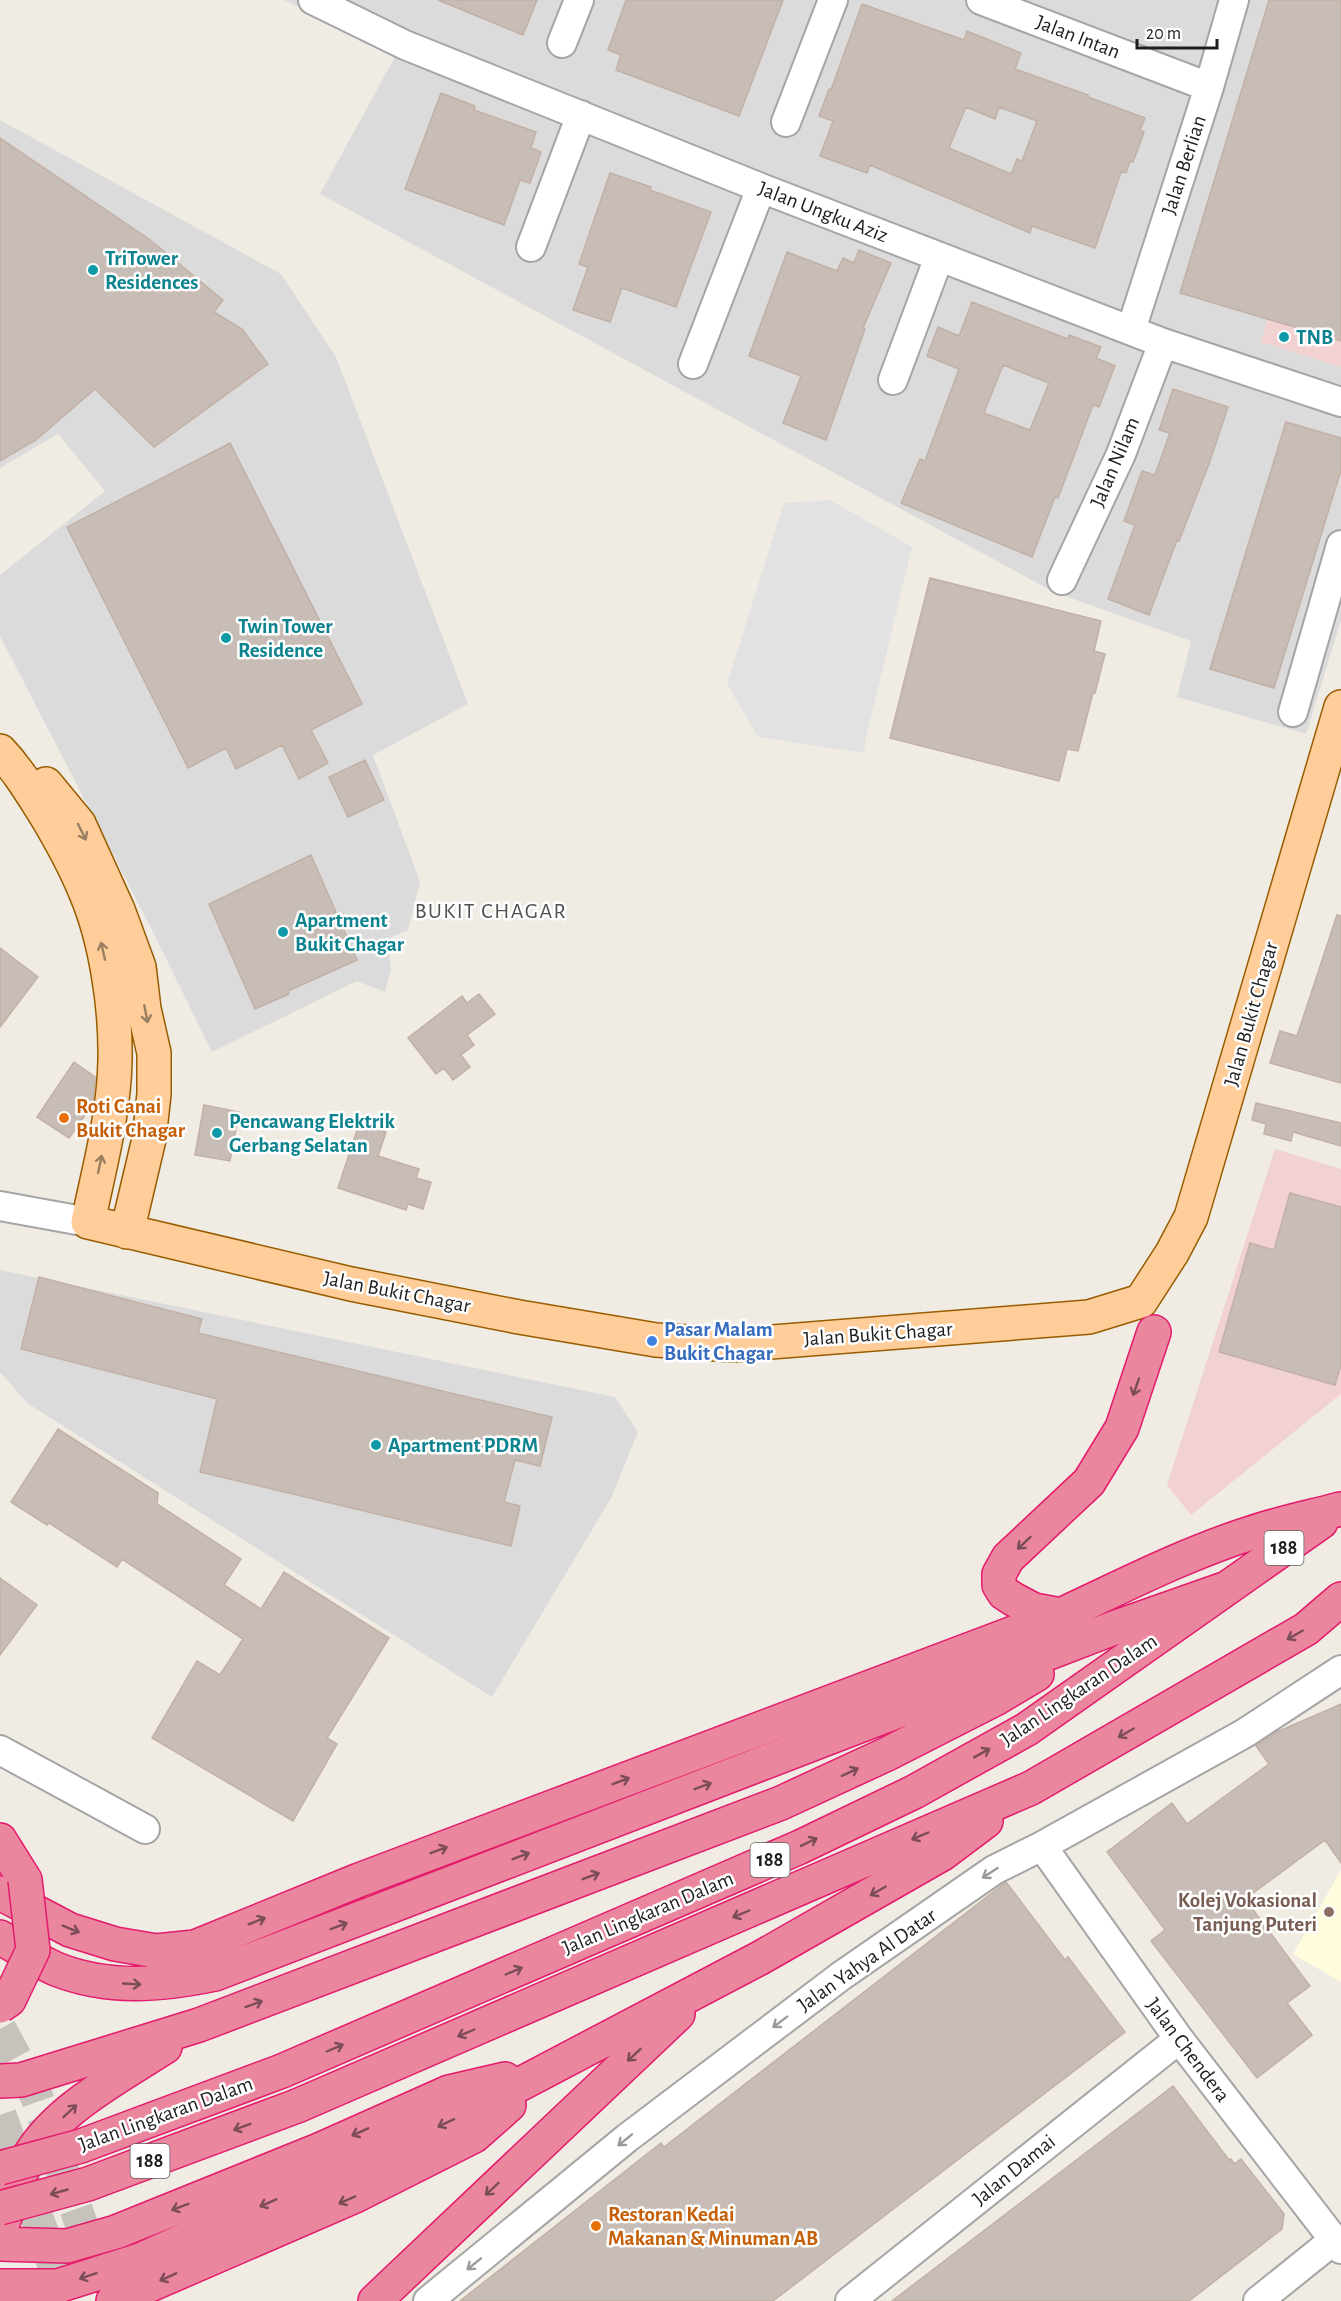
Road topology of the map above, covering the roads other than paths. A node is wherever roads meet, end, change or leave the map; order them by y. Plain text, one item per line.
1 (313, 0) edge
2 (579, 0) edge
3 (833, 0) edge
4 (981, 0) edge
5 (1234, 0) edge
6 (562, 43) dead end
7 (1209, 87) junction
8 (581, 116) junction
9 (786, 122) dead end
10 (761, 189) junction
11 (531, 247) dead end
12 (947, 260) junction
13 (1131, 330) junction
14 (1163, 343) junction
15 (693, 363) dead end
16 (901, 382) dead end
17 (1341, 402) edge
18 (1341, 545) edge
19 (1062, 580) dead end
20 (1341, 707) edge
21 (1293, 712) dead end
22 (0, 731) edge
23 (1341, 739) edge
24 (0, 751) edge
25 (1289, 883) junction
26 (0, 1206) edge
27 (88, 1222) junction
28 (128, 1232) junction
29 (1154, 1332) dead end
30 (1341, 1508) edge
31 (1227, 1588) junction
32 (1341, 1599) edge
33 (1061, 1615) junction
34 (1119, 1626) junction
35 (1341, 1670) edge
36 (0, 1750) edge
37 (1031, 1788) junction
38 (145, 1829) dead end
39 (0, 1840) edge
40 (1042, 1846) junction
41 (13, 1886) edge
42 (0, 1937) edge
43 (707, 1986) junction
44 (0, 2006) edge
45 (199, 2025) junction
46 (1179, 2039) junction
47 (554, 2067) junction
48 (0, 2081) edge
49 (0, 2168) edge
50 (0, 2208) edge
51 (0, 2232) edge
52 (0, 2244) edge
53 (1337, 2244) edge
54 (411, 2267) junction
55 (0, 2286) edge
56 (113, 2301) edge
57 (375, 2301) edge
58 (397, 2301) edge
59 (428, 2301) edge
60 (850, 2301) edge
61 (1258, 2301) edge

1 - 8 street, Jalan Ungku Aziz
2 - 6 street
3 - 9 street
4 - 7 street, Jalan Intan
5 - 7 street, Jalan Berlian
7 - 13 street, Jalan Berlian
8 - 10 street, Jalan Ungku Aziz
8 - 11 street
10 - 12 street, Jalan Ungku Aziz
10 - 15 street
12 - 13 street, Jalan Ungku Aziz
12 - 16 street
13 - 14 street, Jalan Ungku Aziz
14 - 17 street, Jalan Ungku Aziz
14 - 19 street, Jalan Nilam
18 - 21 street
20 - 25 main road
22 -> 28 main road
23 - 25 main road
27 -> 24 main road
25 - 28 main road, Jalan Bukit Chagar
26 - 27 street, Jalan Bukit Chagar
27 - 28 main road, Jalan Bukit Chagar
29 -> 33 highway
30 - 31 highway, Jalan Lingkaran Dalam / 188
30 - 33 highway
31 - 34 highway
49 -> 31 highway, Jalan Lingkaran Dalam / 188, bridge
32 -> 37 highway, Jalan Lingkaran Dalam / 188
41 -> 33 highway
42 -> 34 highway
45 -> 34 highway
35 - 40 street, Jalan Yahya Al Datar
36 - 38 street
37 -> 43 highway
37 -> 50 highway, Jalan Lingkaran Dalam / 188, bridge
39 - 41 highway
40 - 46 street, Jalan Chendera
40 -> 59 street, Jalan Yahya Al Datar
41 - 44 highway, bridge
43 - 47 highway
43 -> 54 highway
45 - 48 highway
51 -> 45 highway
46 - 53 street, Jalan Chendera
46 - 60 street, Jalan Damai
47 -> 52 highway
47 -> 55 highway
47 -> 56 highway
53 - 61 street
54 - 57 highway
54 - 58 highway

